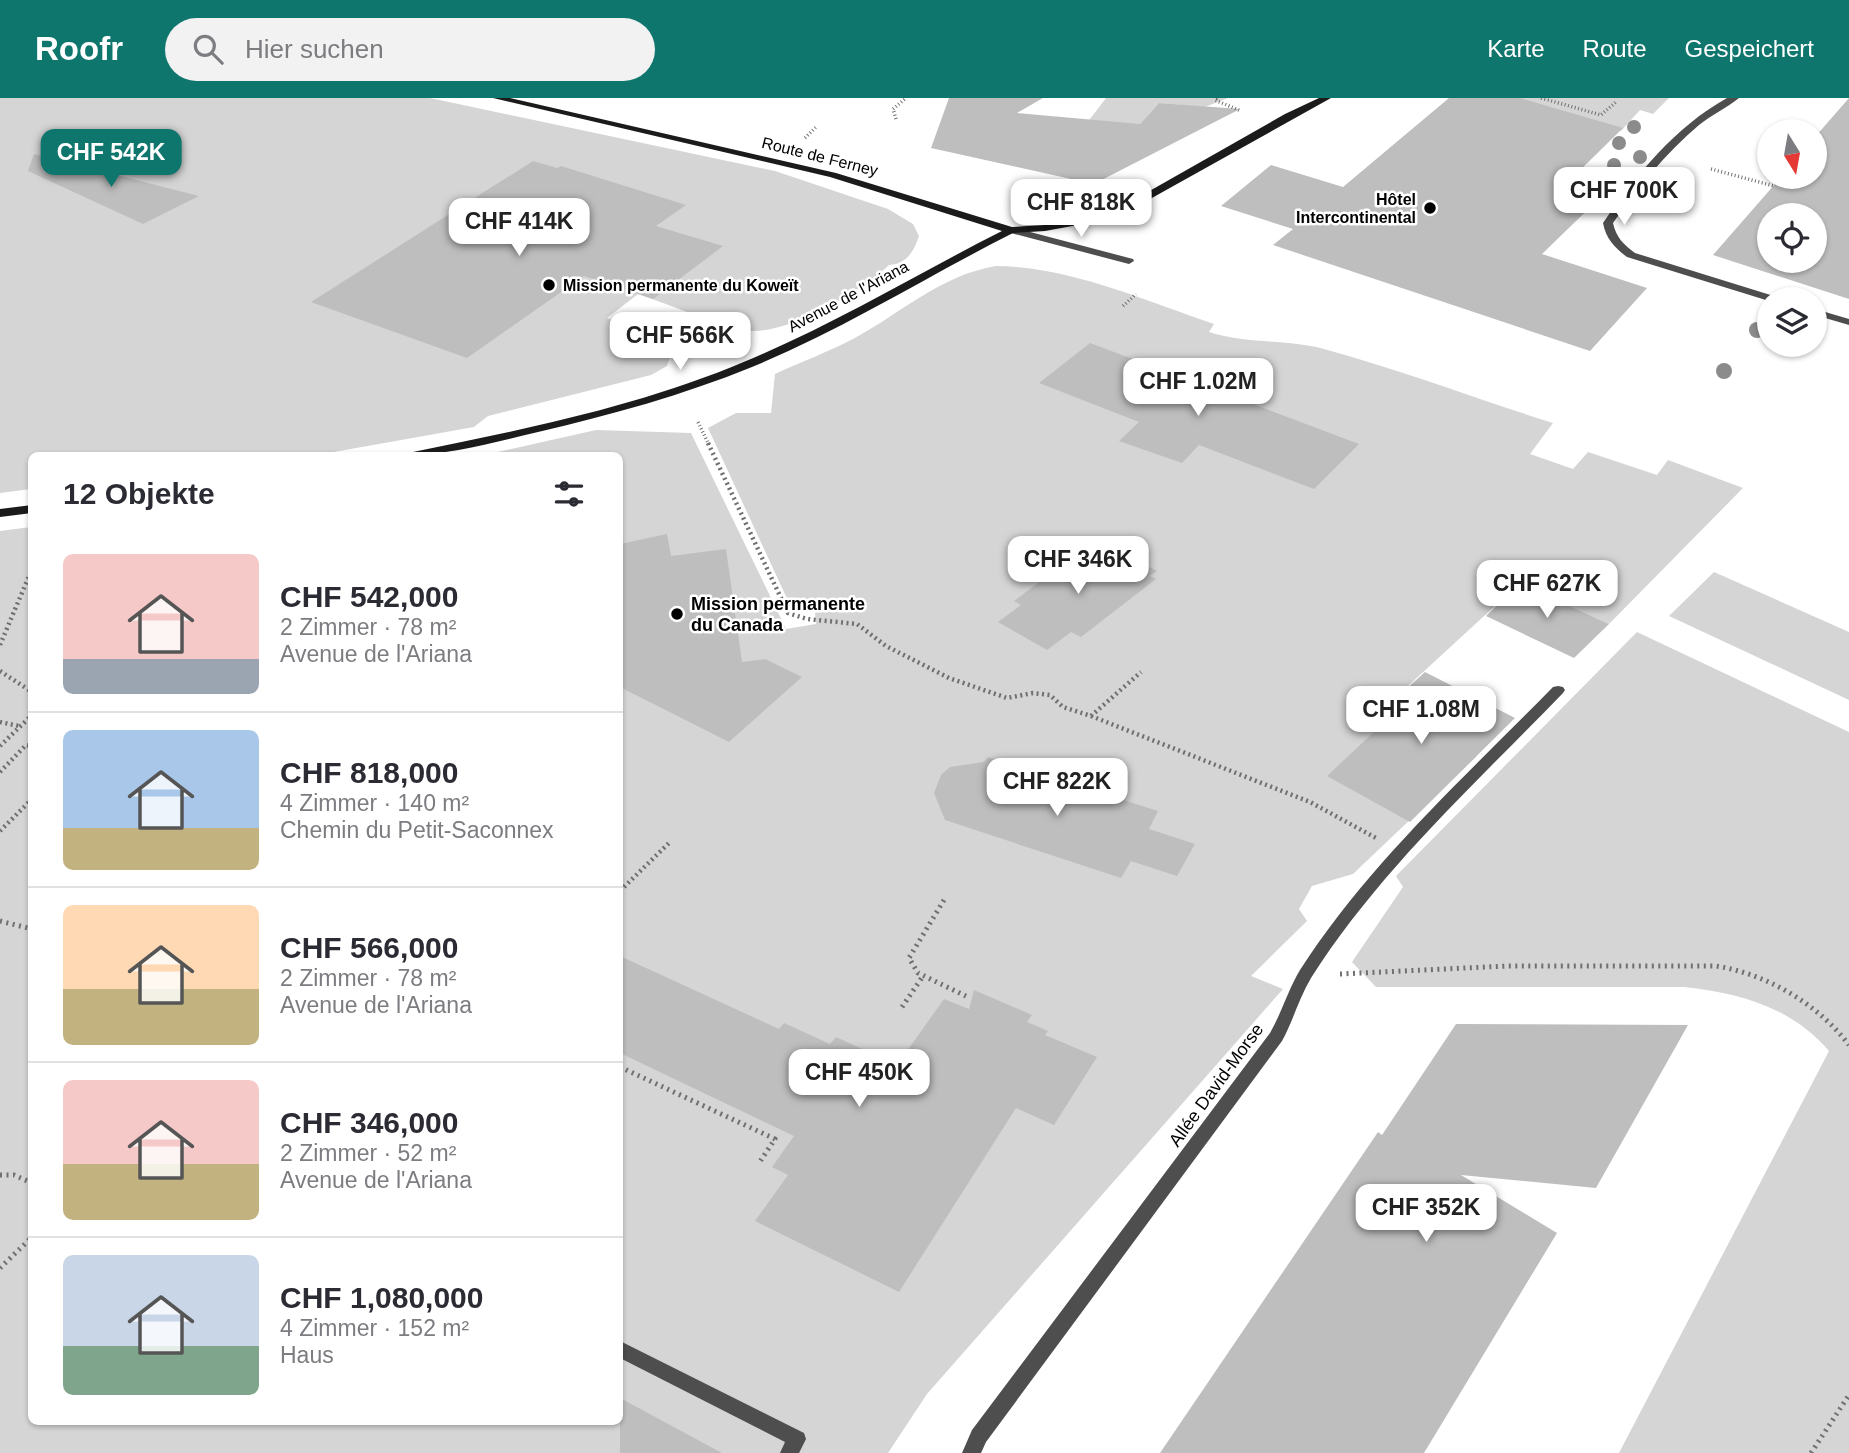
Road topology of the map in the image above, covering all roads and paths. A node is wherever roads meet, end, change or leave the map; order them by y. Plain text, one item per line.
1 (498, 98) edge
2 (906, 98) edge
3 (1217, 98) edge
4 (1326, 98) edge
5 (1541, 98) edge
6 (1734, 98) edge
7 (1616, 102) dead end
8 (1245, 113) dead end
9 (895, 119) dead end
10 (817, 126) dead end
11 (805, 138) dead end
12 (1710, 169) dead end
13 (1757, 181) edge
14 (1011, 230) junction
15 (1129, 261) dead end
16 (1136, 294) dead end
17 (1757, 294) edge
18 (1123, 306) dead end
19 (1827, 316) edge
20 (1849, 322) edge
21 (698, 422) dead end
22 (427, 452) edge
23 (28, 510) edge
24 (0, 513) edge
25 (28, 578) edge
26 (0, 645) edge
27 (0, 671) edge
28 (1141, 672) dead end
29 (28, 689) edge
30 (1559, 690) dead end
31 (1091, 716) junction
32 (28, 719) edge
33 (0, 722) edge
34 (20, 726) junction
35 (1, 745) edge
36 (28, 745) edge
37 (0, 772) edge
38 (28, 803) edge
39 (3, 825) edge
40 (0, 831) edge
41 (671, 841) dead end
42 (1401, 852) junction
43 (623, 888) edge
44 (944, 900) dead end
45 (0, 920) edge
46 (28, 928) edge
47 (923, 976) junction
48 (1304, 977) junction
49 (970, 998) dead end
50 (902, 1007) dead end
51 (1849, 1045) edge
52 (623, 1068) edge
53 (759, 1163) dead end
54 (0, 1175) edge
55 (28, 1181) edge
56 (28, 1241) edge
57 (0, 1268) edge
58 (623, 1351) edge
59 (1849, 1395) edge
60 (789, 1453) edge
61 (971, 1453) edge
62 (1811, 1453) edge

1 - 14 street, Route de Ferney
2 - 9 path
3 - 8 path
4 - 14 street
5 - 7 path
6 - 17 street
10 - 11 path
12 - 13 path
14 - 15 street, Route de Ferney
14 - 22 street, Avenue de l'Ariana
16 - 18 path
19 - 20 street
21 - 31 path
23 - 24 street
25 - 26 path
27 - 29 path
28 - 31 path
30 - 42 street, Allée David-Morse
31 - 42 path
32 - 34 path
33 - 34 path
34 - 35 path
36 - 37 path
38 - 39 path
39 - 40 path
41 - 43 path
42 - 48 street, Allée David-Morse
44 - 47 path
45 - 46 path
47 - 49 path
47 - 50 path
48 - 51 path
48 - 61 street, Allée David-Morse
52 - 53 path
54 - 55 path
56 - 57 path
58 - 60 street
59 - 62 path

